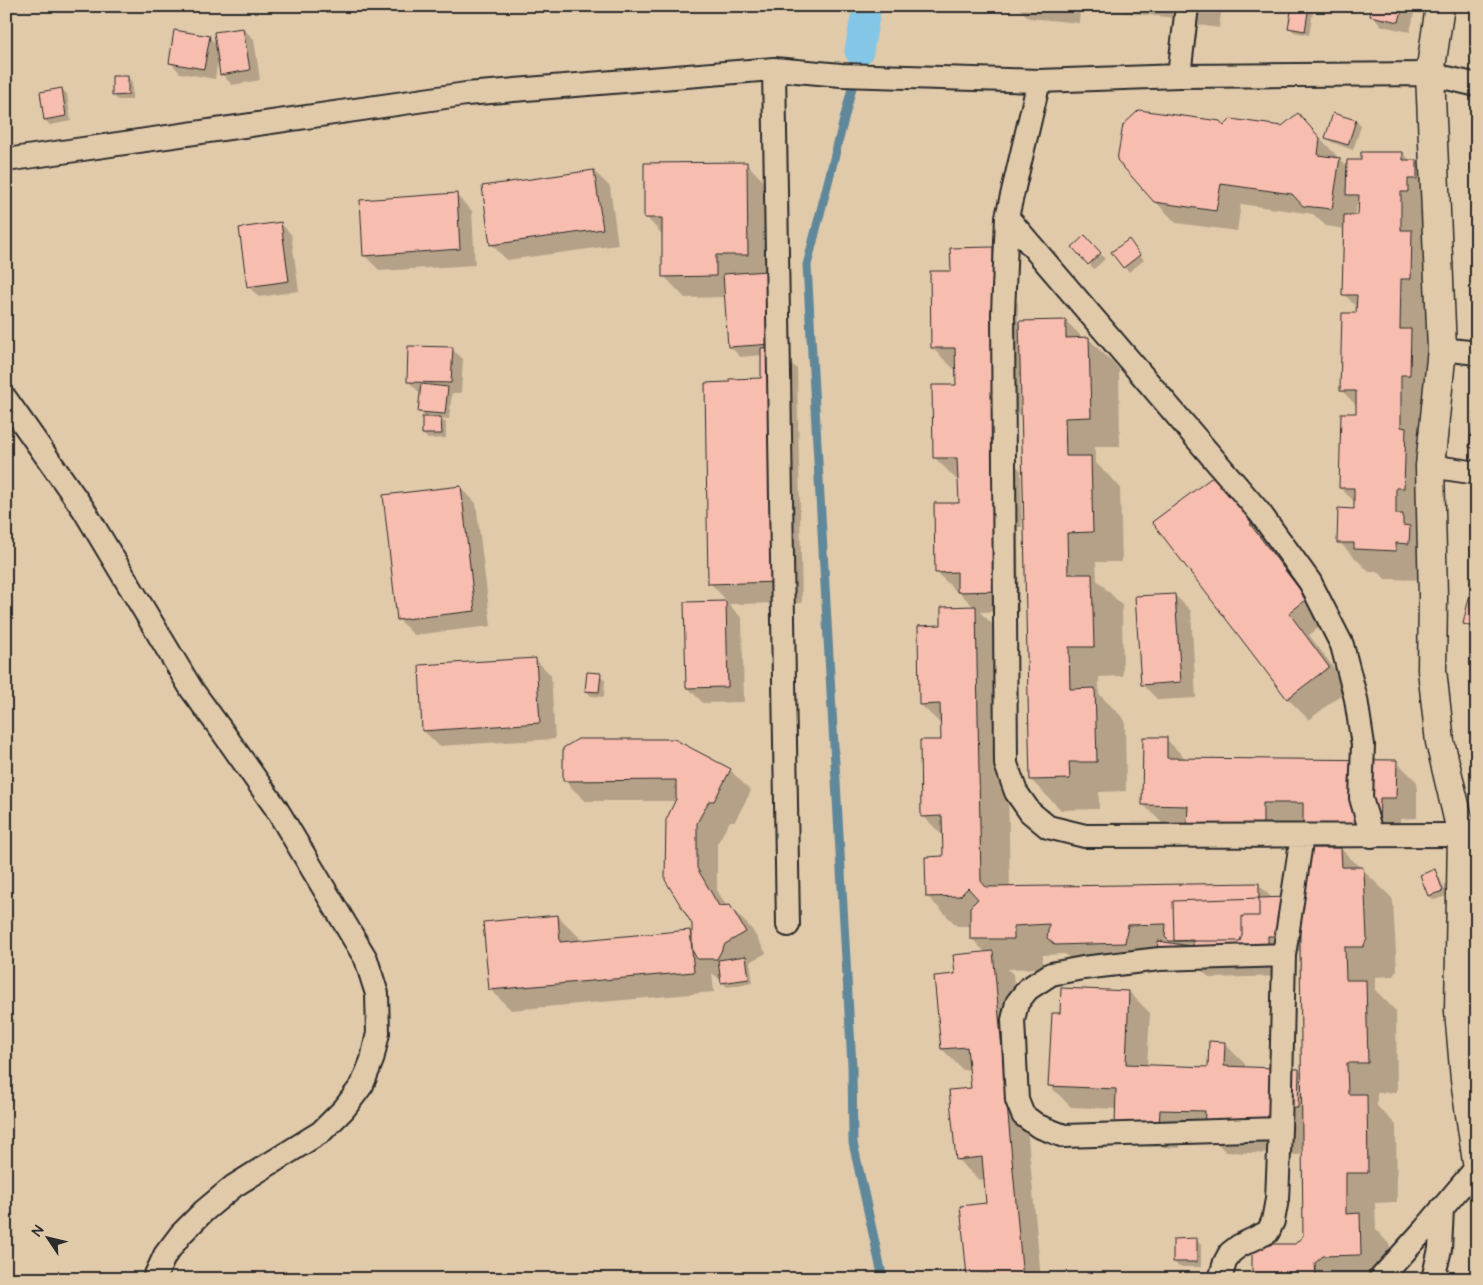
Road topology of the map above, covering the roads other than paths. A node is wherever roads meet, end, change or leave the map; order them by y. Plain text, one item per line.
1 (1187, 6) edge
2 (1440, 6) edge
3 (774, 69) junction
4 (1430, 74) junction
5 (1179, 76) junction
6 (1039, 81) junction
7 (1477, 85) edge
8 (6, 160) edge
9 (1007, 217) junction
10 (1442, 349) junction
11 (1477, 353) edge
12 (6, 399) edge
13 (1430, 466) junction
14 (1477, 473) edge
15 (1462, 835) junction
16 (1302, 836) junction
17 (1372, 836) junction
18 (788, 925) dead end
19 (1284, 955) junction
20 (1280, 1129) junction
21 (1477, 1162) edge
22 (1477, 1167) edge
23 (1442, 1208) junction
24 (154, 1279) edge
25 (1220, 1279) edge
26 (1380, 1279) edge
27 (1432, 1279) edge

1 - 5 street
2 - 4 main road
3 - 6 street
3 - 8 street
3 - 18 street
4 - 5 street
4 - 7 street
4 - 10 main road
5 - 6 street
6 - 9 street
9 - 16 street
9 - 17 street
10 - 11 street
10 - 13 main road
12 - 24 street
13 - 14 street
13 - 15 main road
15 - 17 street
15 - 21 main road
16 - 17 street
16 - 19 street
19 - 20 street
19 - 20 street
20 - 25 street
22 - 23 street
23 - 26 street
23 - 27 street

